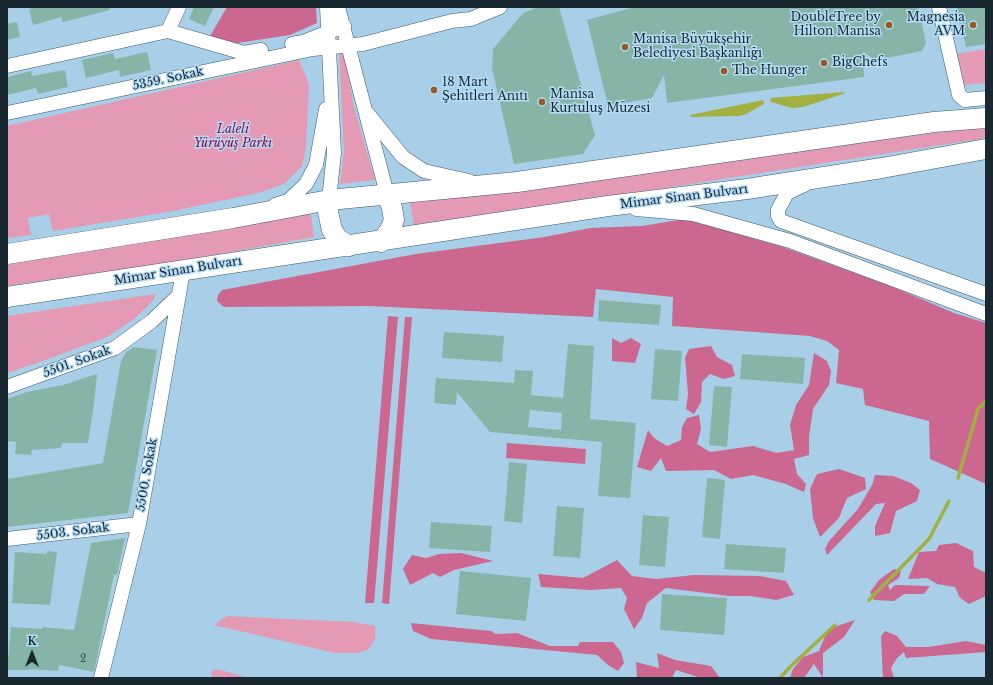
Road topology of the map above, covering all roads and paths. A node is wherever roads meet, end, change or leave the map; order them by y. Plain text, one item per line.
1 (179, 7) edge
2 (327, 7) edge
3 (338, 7) edge
4 (500, 7) edge
5 (939, 7) edge
6 (344, 26) junction
7 (168, 31) junction
8 (329, 31) junction
9 (349, 46) junction
10 (330, 48) junction
11 (7, 66) edge
12 (330, 82) junction
13 (986, 98) edge
14 (364, 110) junction
15 (986, 112) edge
16 (7, 113) edge
17 (986, 118) edge
18 (934, 122) junction
19 (986, 150) edge
20 (986, 160) edge
21 (882, 168) junction
22 (818, 178) junction
23 (493, 185) junction
24 (388, 194) junction
25 (329, 200) junction
26 (608, 206) junction
27 (233, 218) junction
28 (381, 242) junction
29 (349, 246) junction
30 (7, 254) edge
31 (183, 271) junction
32 (986, 294) edge
33 (178, 296) junction
34 (7, 297) edge
35 (986, 314) edge
36 (7, 387) edge
37 (139, 524) junction
38 (7, 540) edge
39 (102, 678) edge

1 - 7 street
2 - 8 street
3 - 6 street
4 - 9 street, 5359. Sokak
5 - 13 street
6 - 8 street
6 - 9 street
7 - 8 street
7 - 11 street
8 - 10 street
9 - 10 street, 5359. Sokak
9 - 14 street
10 - 12 street
10 - 16 street, 5359. Sokak
12 - 25 street
12 - 27 street
14 - 23 street
14 - 24 street
15 - 18 highway
17 - 18 highway
18 - 23 highway
19 - 21 highway, Mimar Sinan Bulvarı
20 - 21 highway
21 - 22 highway, Mimar Sinan Bulvarı
22 - 26 highway, Mimar Sinan Bulvarı
22 - 32 street
23 - 24 highway
24 - 25 highway
24 - 28 highway
25 - 27 highway
25 - 29 highway
26 - 28 highway, Mimar Sinan Bulvarı
26 - 35 street
27 - 30 highway
28 - 29 highway
29 - 31 highway, Mimar Sinan Bulvarı
31 - 33 street, 5500. Sokak
31 - 34 highway, Mimar Sinan Bulvarı
33 - 36 street, 5501. Sokak
33 - 37 street, 5500. Sokak
37 - 38 street, 5503. Sokak
37 - 39 street, 5500. Sokak

